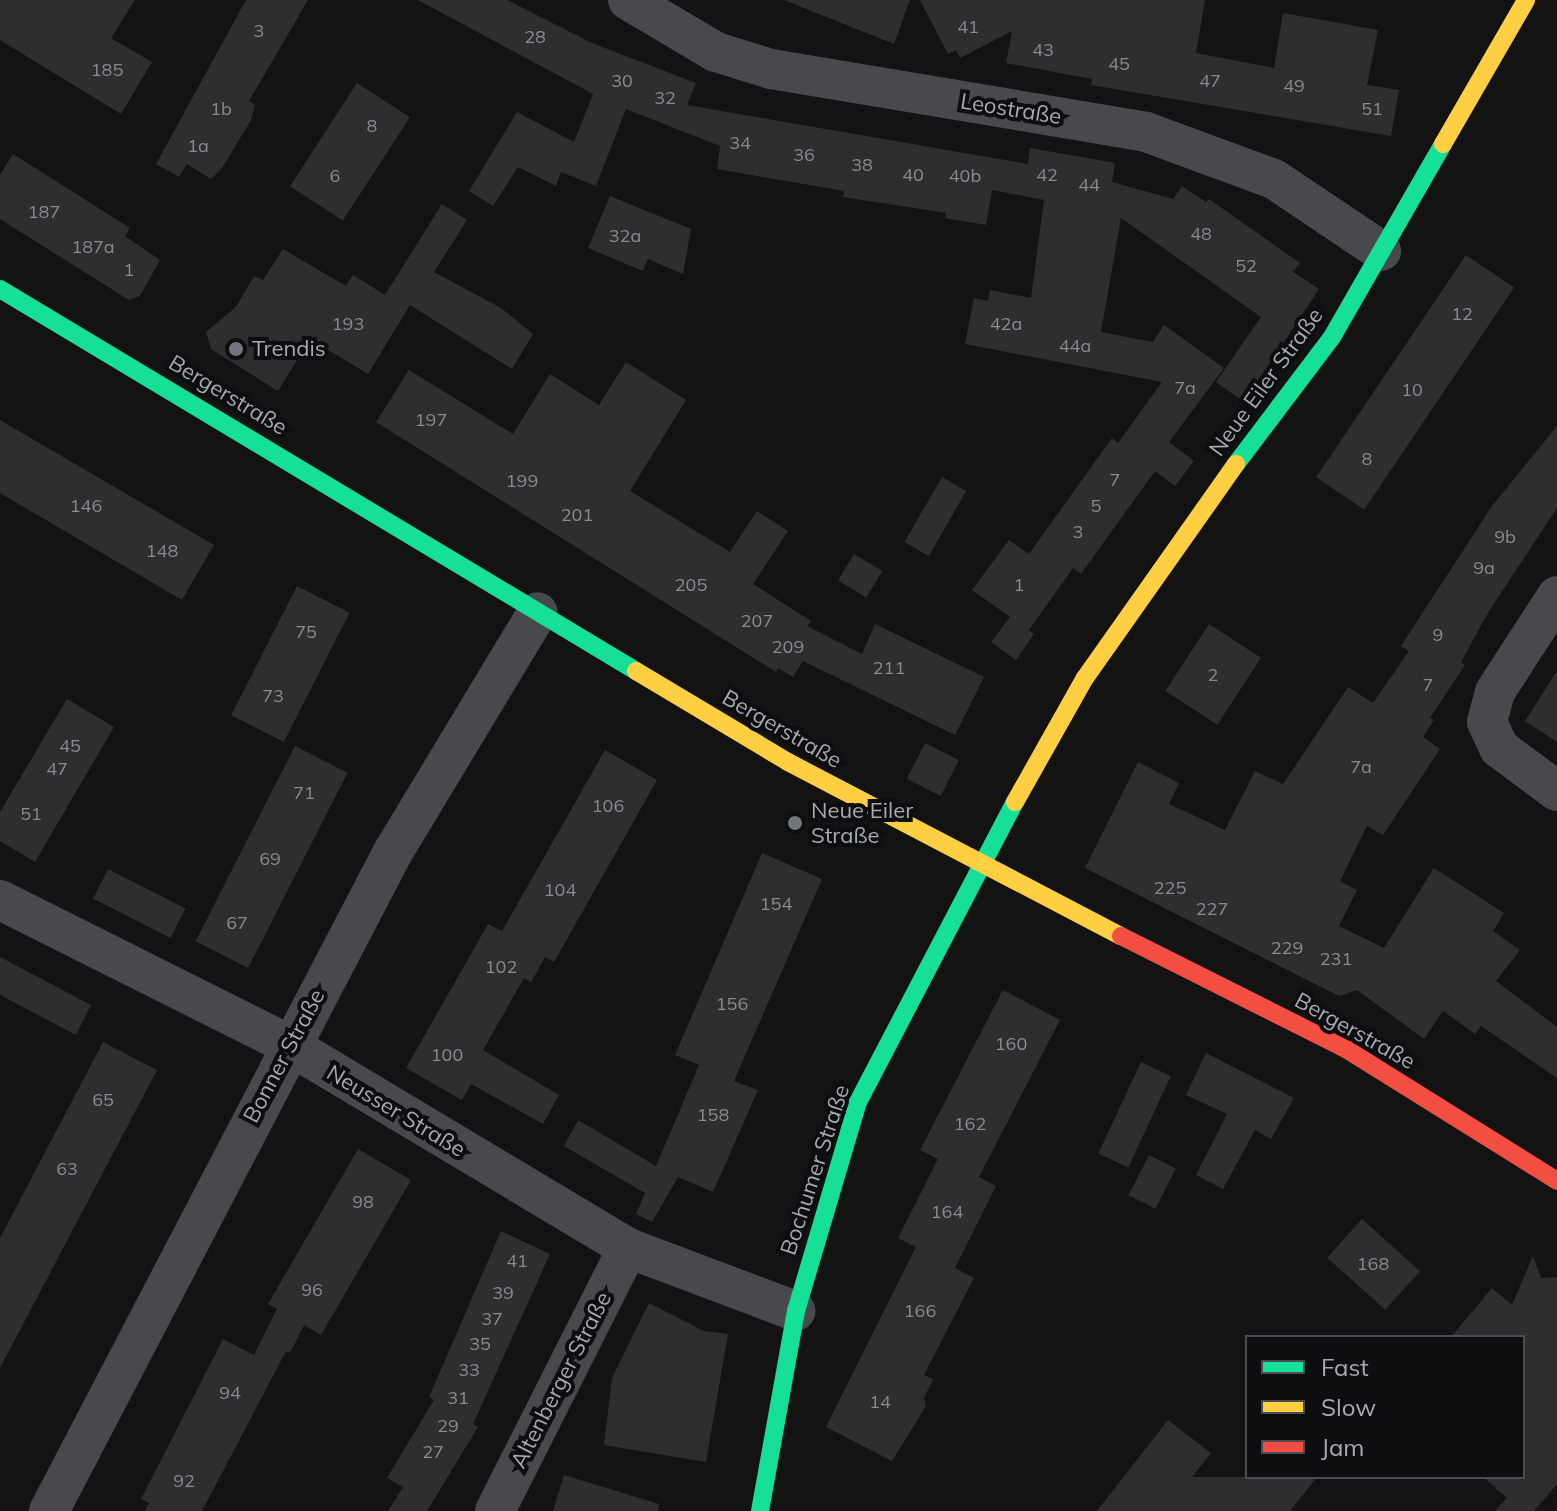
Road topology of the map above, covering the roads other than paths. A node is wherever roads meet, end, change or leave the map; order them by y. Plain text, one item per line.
1 (628, 0) edge
2 (1526, 0) edge
3 (1381, 251) junction
4 (0, 289) edge
5 (1557, 596) edge
6 (538, 612) junction
7 (1557, 791) edge
8 (980, 865) junction
9 (0, 900) edge
10 (289, 1045) junction
11 (1557, 1181) edge
12 (628, 1248) junction
13 (796, 1311) junction
14 (49, 1511) edge
15 (495, 1511) edge
16 (760, 1511) edge

1 - 3 street, Leostraße
2 - 3 street, Neue Eiler Straße
3 - 8 street, Neue Eiler Straße
4 - 6 street, Bergerstraße
5 - 7 street
6 - 8 street, Bergerstraße
6 - 10 street, Bonner Straße
8 - 11 street, Bergerstraße
8 - 13 street, Bochumer Straße
9 - 10 street, Neusser Straße
10 - 12 street, Neusser Straße
10 - 14 street, Bonner Straße
12 - 13 street, Neusser Straße
12 - 15 street, Altenberger Straße
13 - 16 street, Bochumer Straße

